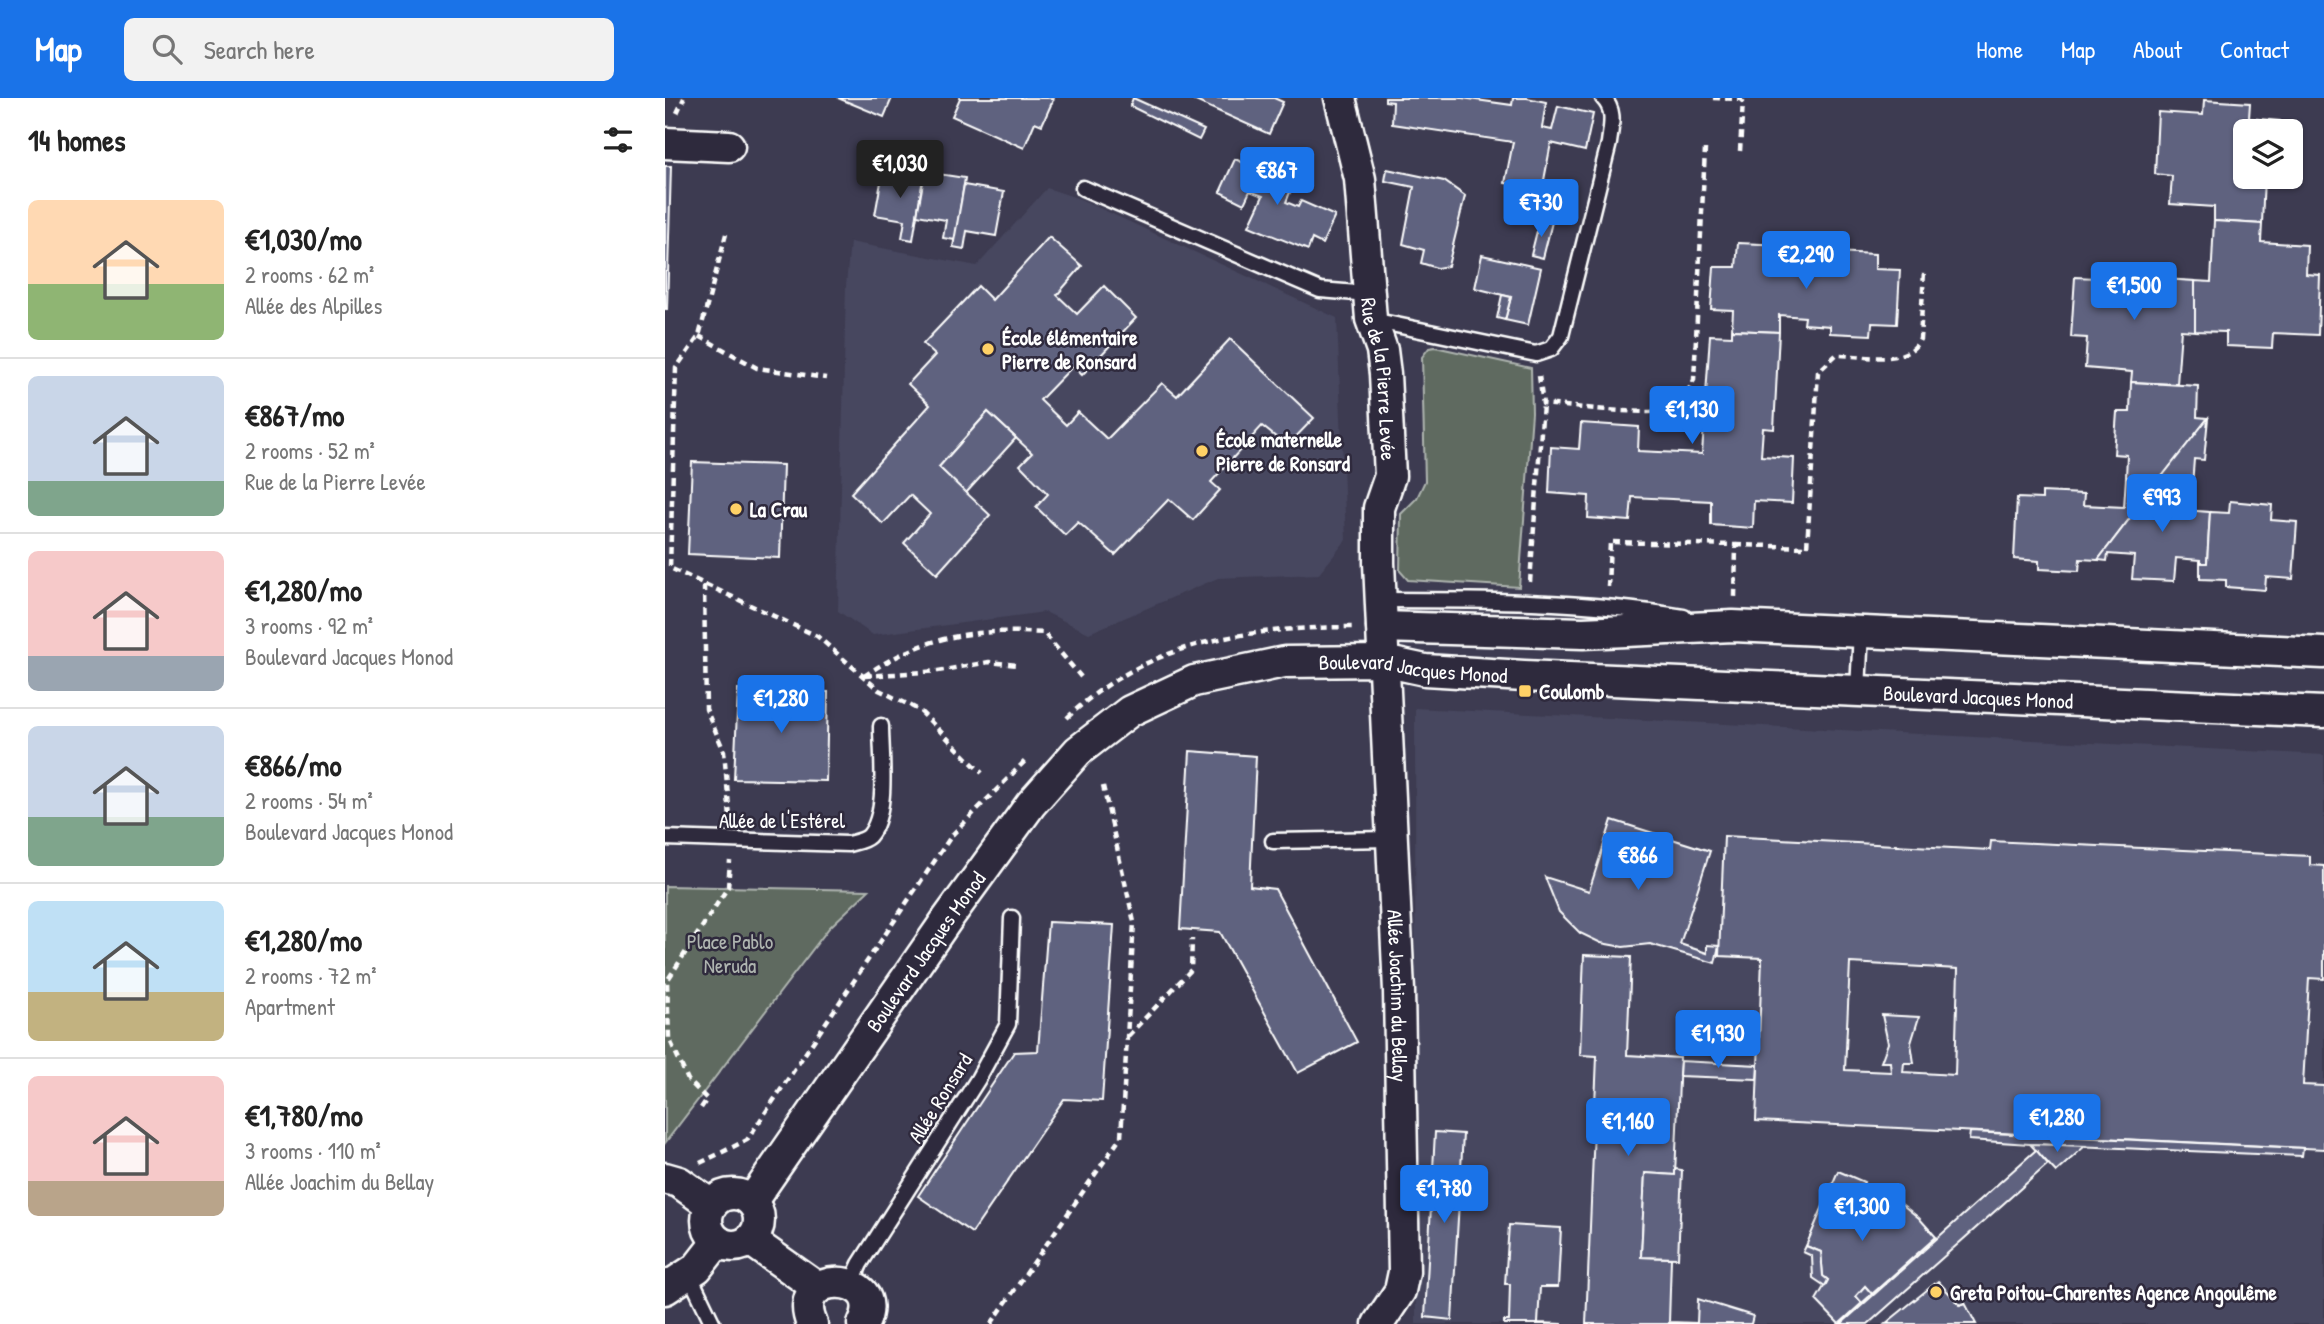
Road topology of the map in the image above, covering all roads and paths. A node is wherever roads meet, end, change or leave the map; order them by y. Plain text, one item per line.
1 (1340, 98) edge
2 (1603, 98) edge
3 (1713, 98) edge
4 (1743, 99) edge
5 (665, 143) edge
6 (729, 146) dead end
7 (1705, 149) dead end
8 (1740, 152) dead end
9 (1083, 188) dead end
10 (726, 234) dead end
11 (1924, 272) dead end
12 (1370, 307) junction
13 (699, 336) junction
14 (1536, 354) junction
15 (826, 378) dead end
16 (1543, 404) junction
17 (1736, 545) junction
18 (667, 568) edge
19 (1529, 604) junction
20 (1606, 609) junction
21 (1381, 613) junction
22 (1734, 626) junction
23 (1861, 631) junction
24 (2324, 653) edge
25 (1383, 661) junction
26 (1017, 665) dead end
27 (864, 676) junction
28 (1081, 677) dead end
29 (1858, 690) junction
30 (2324, 712) edge
31 (881, 726) dead end
32 (982, 774) dead end
33 (1103, 786) dead end
34 (665, 838) edge
35 (1391, 839) junction
36 (1273, 841) dead end
37 (1012, 919) dead end
38 (1192, 939) dead end
39 (1127, 1037) junction
40 (665, 1178) edge
41 (752, 1201) junction
42 (711, 1205) junction
43 (750, 1240) junction
44 (718, 1241) junction
45 (677, 1281) edge
46 (851, 1284) junction
47 (818, 1288) junction
48 (869, 1323) edge
49 (713, 1324) edge
50 (812, 1324) edge
51 (991, 1324) edge
52 (1378, 1324) edge

1 - 12 street, Rue de la Pierre Levée
2 - 14 lane
3 - 4 path
4 - 8 path
5 - 6 street
7 - 16 path
9 - 12 lane
10 - 13 path
11 - 17 path
12 - 14 lane
12 - 21 street, Rue de la Pierre Levée
13 - 15 path
13 - 18 path
14 - 16 path
16 - 19 path
17 - 20 path
17 - 22 path
18 - 27 path
19 - 20 lane
19 - 21 lane
20 - 22 lane
21 - 22 street, Boulevard Jacques Monod
21 - 25 street, Rue de la Pierre Levée
22 - 23 street, Boulevard Jacques Monod
23 - 24 street, Boulevard Jacques Monod
23 - 29 lane
25 - 29 street, Boulevard Jacques Monod
25 - 35 street, Allée Joachim du Bellay
25 - 41 street, Boulevard Jacques Monod
26 - 27 path
27 - 28 path
27 - 32 path
29 - 30 street, Boulevard Jacques Monod
31 - 34 lane, Allée de l'Estérel
33 - 39 path
35 - 36 lane
35 - 52 street, Allée Joachim du Bellay
37 - 46 lane, Allée Ronsard
38 - 39 path
39 - 51 path
40 - 42 street
41 - 42 street
41 - 43 street
42 - 44 street
43 - 44 street
43 - 47 street
44 - 45 street
45 - 49 lane
46 - 47 street
46 - 48 street
47 - 50 street

